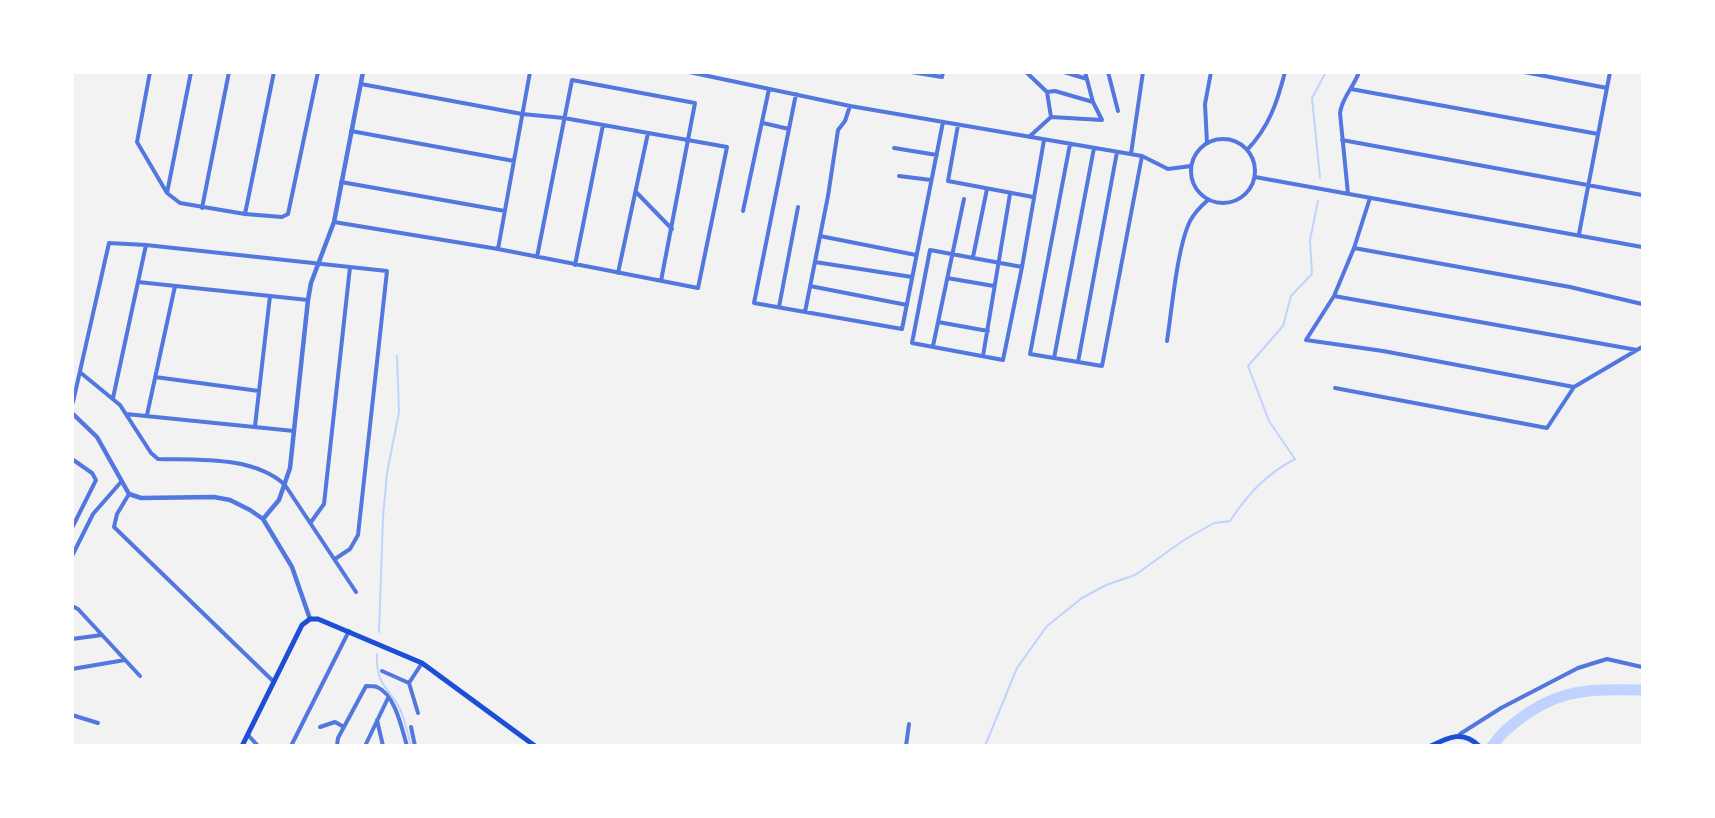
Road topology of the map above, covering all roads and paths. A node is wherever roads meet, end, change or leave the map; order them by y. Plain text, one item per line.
1 (150, 72) edge
2 (192, 72) edge
3 (229, 72) edge
4 (274, 72) edge
5 (318, 72) edge
6 (363, 72) edge
7 (530, 72) edge
8 (689, 72) edge
9 (719, 72) edge
10 (911, 72) edge
11 (1026, 72) edge
12 (1064, 72) edge
13 (1086, 72) edge
14 (1108, 72) edge
15 (1143, 72) edge
16 (1211, 72) edge
17 (1285, 72) edge
18 (1359, 72) edge
19 (1524, 72) edge
20 (1610, 72) edge
21 (943, 75) edge
22 (718, 78) junction
23 (1087, 79) junction
24 (361, 84) junction
25 (1607, 88) junction
26 (769, 89) junction
27 (1351, 89) junction
28 (1047, 92) junction
29 (796, 94) junction
30 (1093, 102) junction
31 (850, 106) junction
32 (1118, 111) dead end
33 (522, 114) junction
34 (1051, 117) junction
35 (564, 118) junction
36 (943, 122) junction
37 (762, 123) junction
38 (603, 125) junction
39 (958, 125) junction
40 (789, 129) junction
41 (351, 131) junction
42 (648, 133) junction
43 (1598, 134) junction
44 (1029, 137) junction
45 (689, 140) junction
46 (1044, 140) junction
47 (1342, 140) junction
48 (1207, 143) junction
49 (1070, 144) junction
50 (894, 148) dead end
51 (1094, 148) junction
52 (1247, 150) junction
53 (1118, 152) junction
54 (936, 154) junction
55 (1131, 154) junction
56 (1142, 156) junction
57 (514, 161) junction
58 (1191, 166) junction
59 (899, 176) dead end
60 (1255, 177) junction
61 (931, 180) junction
62 (341, 182) junction
63 (1589, 184) junction
64 (987, 190) junction
65 (636, 192) junction
66 (167, 193) junction
67 (1010, 194) junction
68 (1348, 194) junction
69 (1642, 195) edge
70 (1033, 198) junction
71 (1370, 198) junction
72 (964, 199) dead end
73 (1208, 200) junction
74 (798, 207) dead end
75 (202, 208) junction
76 (505, 211) junction
77 (743, 211) dead end
78 (244, 214) junction
79 (334, 222) junction
80 (672, 229) junction
81 (1579, 234) junction
82 (820, 236) junction
83 (73, 237) edge
84 (146, 245) junction
85 (1642, 247) edge
86 (72, 248) edge
87 (1354, 248) junction
88 (498, 250) junction
89 (953, 253) junction
90 (916, 255) junction
91 (973, 257) junction
92 (538, 258) junction
93 (997, 261) junction
94 (815, 262) junction
95 (319, 263) junction
96 (575, 265) junction
97 (350, 267) junction
98 (1022, 267) junction
99 (618, 273) junction
100 (912, 277) junction
101 (948, 278) junction
102 (661, 281) junction
103 (138, 282) junction
104 (175, 286) junction
105 (810, 286) junction
106 (994, 286) junction
107 (270, 296) junction
108 (1334, 296) junction
109 (308, 300) junction
110 (1642, 304) edge
111 (907, 305) junction
112 (779, 307) junction
113 (805, 312) junction
114 (938, 322) junction
115 (988, 331) junction
116 (1167, 340) dead end
117 (933, 346) junction
118 (1642, 348) edge
119 (1636, 350) junction
120 (983, 356) junction
121 (1054, 358) junction
122 (1078, 362) junction
123 (81, 373) junction
124 (155, 377) junction
125 (1574, 387) junction
126 (1335, 388) dead end
127 (260, 391) junction
128 (113, 398) junction
129 (73, 402) edge
130 (72, 414) edge
131 (126, 414) junction
132 (147, 415) junction
133 (255, 426) junction
134 (294, 431) junction
135 (72, 459) edge
136 (121, 482) junction
137 (286, 485) junction
138 (129, 494) junction
139 (72, 512) edge
140 (77, 515) junction
141 (264, 519) junction
142 (311, 522) junction
143 (72, 528) edge
144 (72, 556) edge
145 (335, 559) junction
146 (356, 592) dead end
147 (72, 606) edge
148 (310, 619) junction
149 (349, 630) junction
150 (102, 636) junction
151 (72, 639) edge
152 (124, 660) junction
153 (422, 664) junction
154 (1642, 667) edge
155 (72, 669) edge
156 (382, 671) dead end
157 (140, 676) dead end
158 (273, 681) junction
159 (409, 683) junction
160 (388, 698) junction
161 (418, 714) dead end
162 (72, 715) edge
163 (377, 720) junction
164 (98, 724) dead end
165 (909, 724) dead end
166 (320, 727) dead end
167 (344, 727) junction
168 (411, 727) dead end
169 (1460, 734) junction
170 (248, 735) junction
171 (1479, 745) edge
172 (242, 746) edge
173 (258, 746) edge
174 (291, 746) edge
175 (337, 746) edge
176 (365, 746) edge
177 (383, 746) edge
178 (406, 746) edge
179 (415, 746) edge
180 (535, 746) edge
181 (906, 746) edge
182 (1431, 746) edge

1 - 66 street
2 - 66 street
3 - 75 street
4 - 78 street
5 - 78 street
6 - 24 street
7 - 33 street
8 - 22 street
9 - 22 street
10 - 21 street
11 - 28 street
12 - 23 street
13 - 23 street
14 - 32 street
15 - 55 street
16 - 48 street
17 - 52 street
18 - 27 street
19 - 25 street
20 - 25 street
22 - 26 street
23 - 30 street
24 - 33 street
24 - 41 street
25 - 43 street
26 - 29 street
26 - 37 street
27 - 43 street
27 - 47 street
28 - 30 street
28 - 34 street
29 - 31 street
29 - 40 street
30 - 34 street
31 - 36 street
31 - 82 street
33 - 35 street
33 - 57 street
34 - 44 street
35 - 38 street
35 - 45 street
35 - 92 street
36 - 39 street
36 - 54 street
37 - 40 street
37 - 77 street
38 - 42 street
38 - 96 street
39 - 44 street
39 - 64 street
40 - 112 street
41 - 57 street
41 - 62 street
42 - 45 street
42 - 65 street
43 - 63 street
44 - 46 street
45 - 80 street
45 - 102 street
46 - 49 street
46 - 70 street
47 - 63 street
47 - 68 street
48 - 52 street
48 - 58 street
49 - 51 street
49 - 121 street
50 - 54 street
51 - 53 street
51 - 121 street
52 - 60 street
53 - 55 street
53 - 122 street
54 - 61 street
55 - 56 street
56 - 58 street
56 - 122 street
57 - 76 street
58 - 73 street
59 - 61 street
60 - 68 street
60 - 73 street
61 - 90 street
62 - 76 street
62 - 79 street
63 - 69 street
63 - 81 street
64 - 67 street
64 - 91 street
65 - 80 street
65 - 99 street
66 - 75 street
67 - 70 street
67 - 93 street
68 - 71 street
70 - 98 street
71 - 81 street
71 - 87 street
72 - 89 street
73 - 116 street
74 - 112 street
75 - 78 street
76 - 88 street
79 - 88 street
79 - 95 street
80 - 102 street
81 - 85 street
82 - 90 street
82 - 94 street
83 - 86 street
84 - 95 street
84 - 103 street
84 - 123 street
87 - 108 street
87 - 110 street
88 - 92 street
89 - 91 street
89 - 101 street
89 - 117 street
90 - 100 street
91 - 93 street
92 - 96 street
93 - 98 street
93 - 106 street
94 - 100 street
94 - 105 street
95 - 97 street
95 - 109 street
96 - 99 street
97 - 142 street
97 - 145 street
98 - 120 street
99 - 102 street
100 - 111 street
101 - 106 street
101 - 114 street
103 - 104 street
103 - 128 street
104 - 107 street
104 - 124 street
105 - 111 street
105 - 113 street
106 - 115 street
107 - 109 street
107 - 127 street
108 - 119 street
108 - 125 street
109 - 134 street
111 - 113 street
112 - 113 street
114 - 115 street
114 - 117 street
115 - 120 street
117 - 120 street
118 - 119 street
119 - 125 street
121 - 122 street
123 - 128 street
123 - 129 street
124 - 127 street
124 - 132 street
125 - 126 street
127 - 133 street
128 - 131 street
130 - 136 street
131 - 132 street
131 - 137 street
132 - 133 street
133 - 134 street
134 - 137 street
135 - 140 street
136 - 138 street
136 - 144 street
137 - 141 street
137 - 142 street
138 - 141 street
138 - 158 street
139 - 140 street
140 - 143 street
141 - 148 street
142 - 145 street
145 - 146 street
147 - 150 street
148 - 149 main road
148 - 158 main road
149 - 153 main road
149 - 174 street
150 - 151 street
150 - 152 street
152 - 155 street
152 - 157 street
153 - 159 street
153 - 180 main road
154 - 169 street
156 - 159 street
158 - 170 main road
159 - 161 street
160 - 163 street
160 - 167 street
160 - 178 street
162 - 164 street
163 - 176 street
163 - 177 street
165 - 181 street
166 - 167 street
167 - 175 street
168 - 179 street
169 - 171 main road
169 - 182 main road
170 - 172 main road
170 - 173 street

